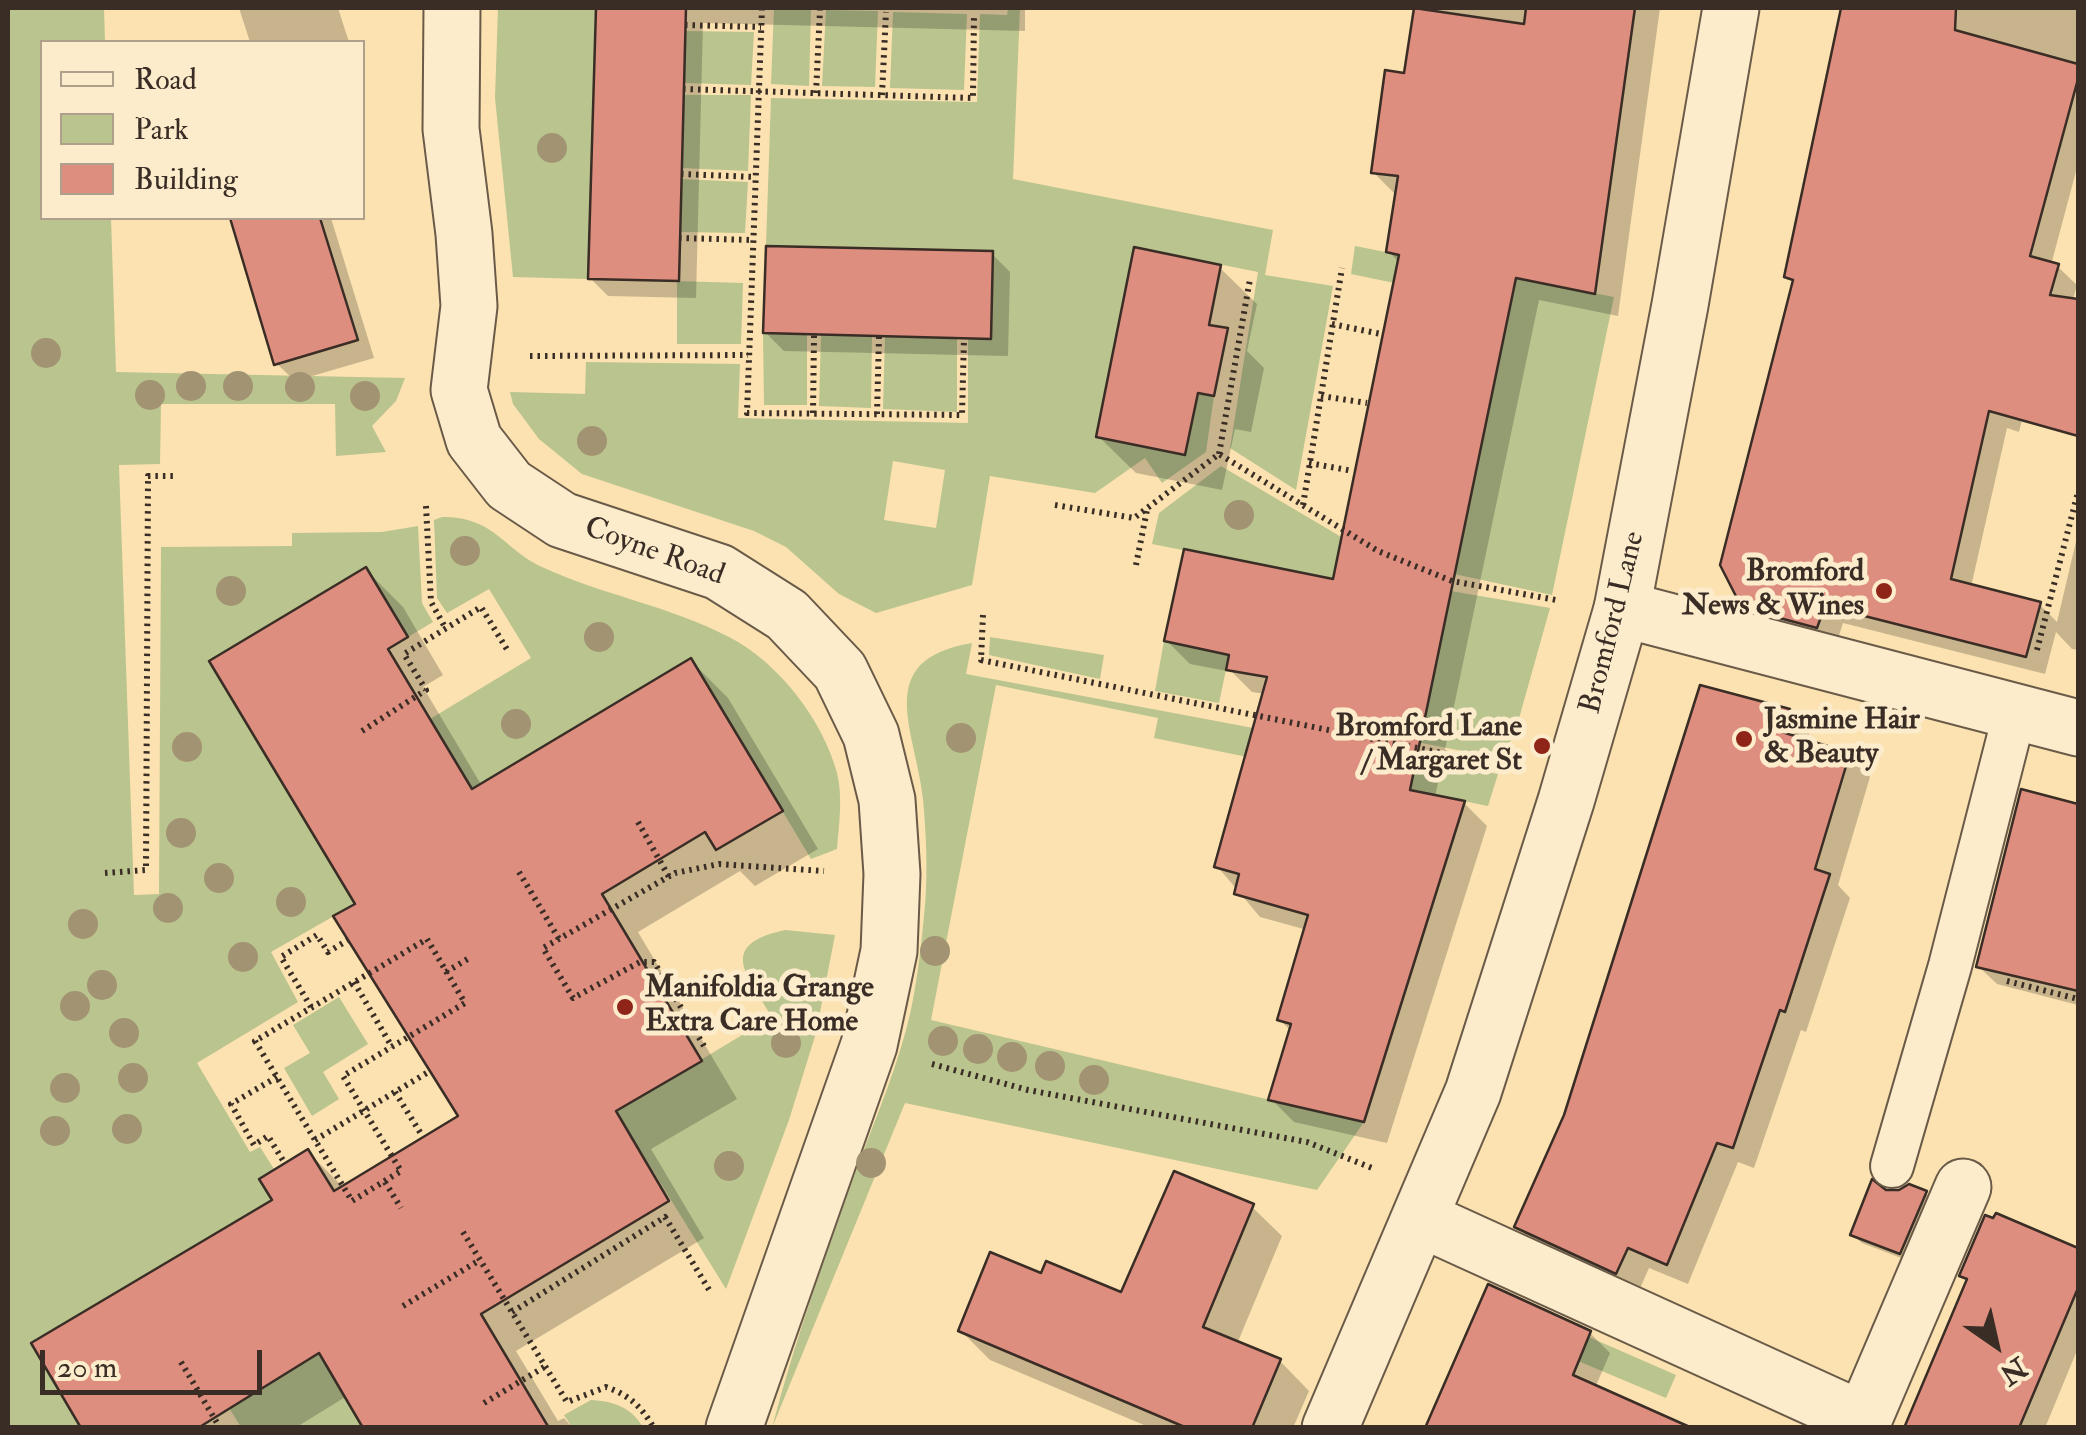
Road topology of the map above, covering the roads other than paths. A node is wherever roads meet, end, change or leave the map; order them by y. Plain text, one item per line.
1 (452, 8) edge
2 (1731, 8) edge
3 (1622, 609) junction
4 (2016, 712) junction
5 (2078, 728) edge
6 (1892, 1166) dead end
7 (1963, 1187) dead end
8 (1421, 1219) junction
9 (1861, 1424) edge
10 (734, 1428) edge
11 (1330, 1428) edge

1 - 10 street, Coyne Road
2 - 3 street, Bromford Lane
3 - 4 street
3 - 8 street, Bromford Lane
4 - 5 street
4 - 6 lane
7 - 9 street
8 - 9 street
8 - 11 street, Bromford Lane

